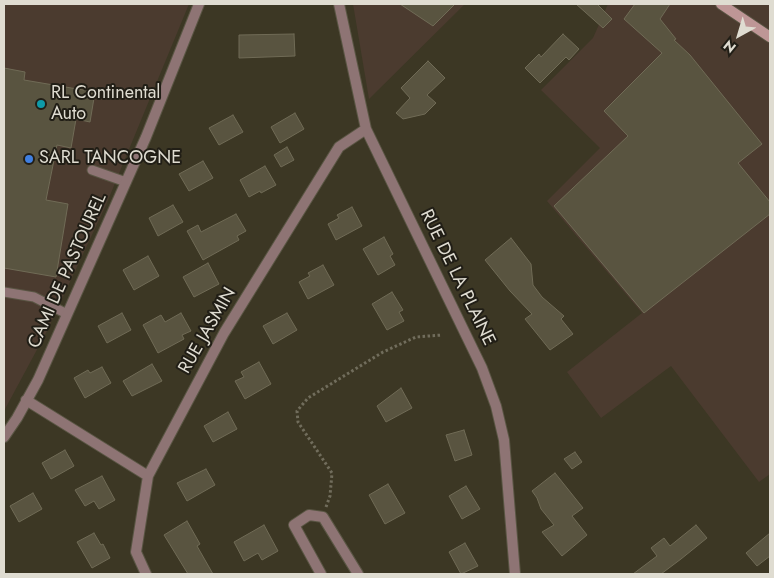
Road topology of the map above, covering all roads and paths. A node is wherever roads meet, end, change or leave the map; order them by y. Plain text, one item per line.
1 (199, 4) edge
2 (339, 4) edge
3 (721, 4) edge
4 (770, 37) edge
5 (366, 129) junction
6 (92, 170) dead end
7 (126, 182) junction
8 (4, 292) edge
9 (67, 314) junction
10 (442, 335) dead end
11 (26, 400) junction
12 (4, 437) edge
13 (148, 476) junction
14 (323, 517) junction
15 (146, 574) edge
16 (321, 574) edge
17 (358, 574) edge
18 (515, 574) edge

1 - 7 street, CAMI DE PASTOUREL
2 - 5 street, RUE DE LA PLAINE
3 - 4 main road
5 - 13 street, RUE JASMIN
5 - 18 street, RUE DE LA PLAINE
6 - 7 lane
7 - 9 street, CAMI DE PASTOUREL
8 - 9 lane
9 - 11 street, CAMI DE PASTOUREL
10 - 14 path
11 - 12 street, CAMI DE PASTOUREL
11 - 13 street
13 - 15 street, RUE JASMIN
14 - 16 street
14 - 17 street

